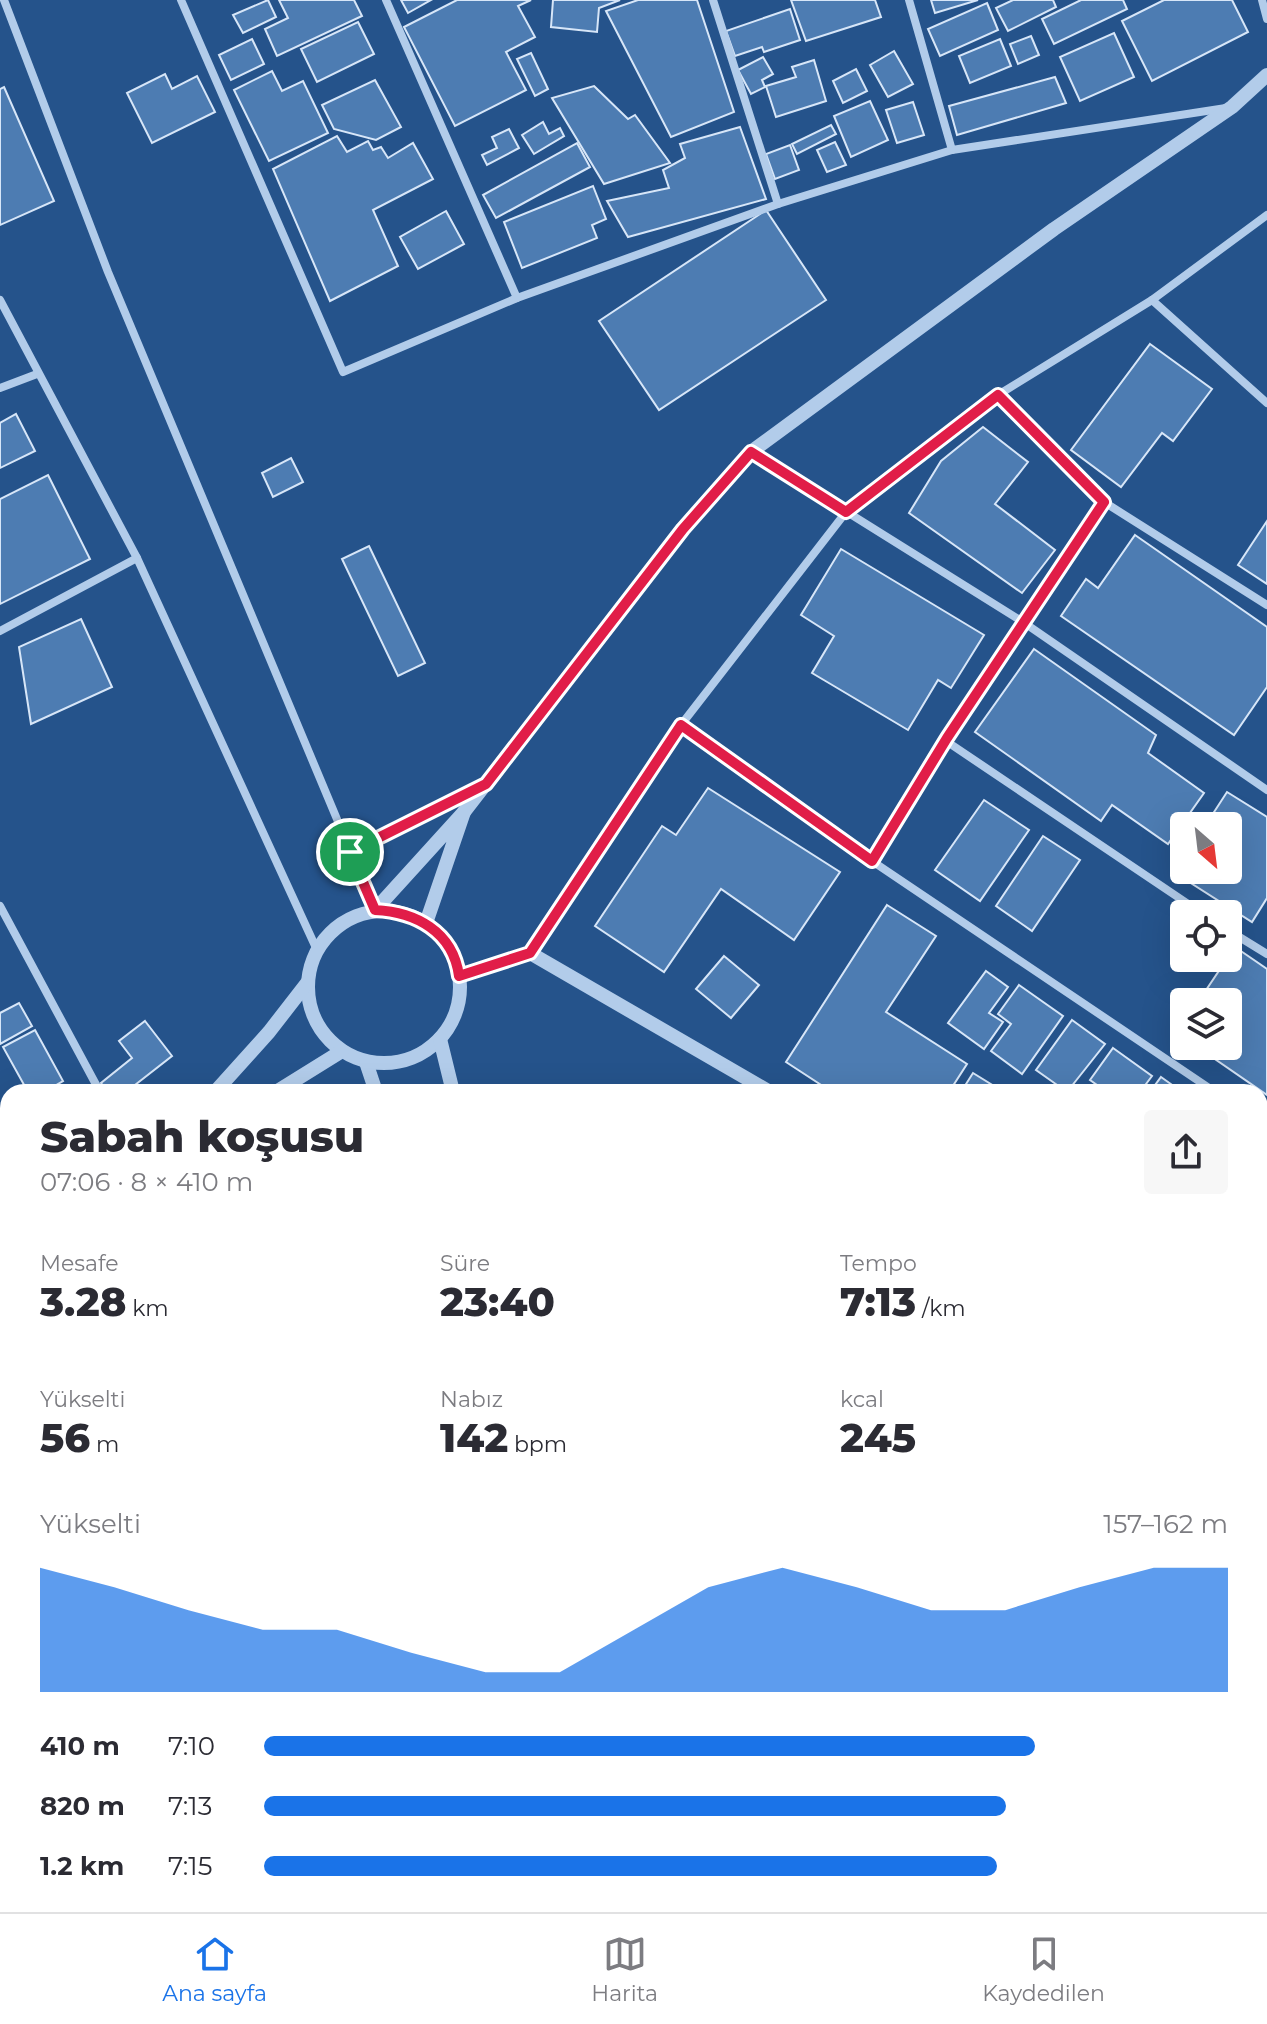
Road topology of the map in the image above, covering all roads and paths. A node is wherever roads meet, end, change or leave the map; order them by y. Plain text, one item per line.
1 (4, 0) edge
2 (181, 0) edge
3 (386, 0) edge
4 (713, 0) edge
5 (909, 0) edge
6 (1262, 0) edge
7 (1267, 19) edge
8 (1267, 75) edge
9 (1232, 107) junction
10 (952, 150) junction
11 (778, 204) junction
12 (1267, 215) edge
13 (517, 298) junction
14 (0, 300) edge
15 (1152, 300) junction
16 (37, 374) junction
17 (0, 388) edge
18 (998, 395) junction
19 (1267, 403) edge
20 (751, 452) junction
21 (1104, 502) junction
22 (846, 512) junction
23 (137, 558) junction
24 (1267, 605) edge
25 (1023, 622) junction
26 (0, 630) edge
27 (681, 725) junction
28 (946, 741) junction
29 (486, 784) junction
30 (1267, 790) edge
31 (464, 812) junction
32 (350, 852) junction
33 (872, 861) junction
34 (1182, 900) edge
35 (0, 906) edge
36 (375, 910) junction
37 (426, 923) junction
38 (1242, 939) edge
39 (317, 950) junction
40 (530, 953) junction
41 (1267, 954) edge
42 (459, 976) junction
43 (307, 983) junction
44 (440, 1039) junction
45 (342, 1051) junction
46 (366, 1062) junction
47 (96, 1084) edge
48 (222, 1084) edge
49 (289, 1084) edge
50 (373, 1084) edge
51 (451, 1084) edge
52 (756, 1084) edge
53 (1203, 1084) edge

1 - 32 street
2 - 13 street
3 - 13 street
4 - 11 street
5 - 10 street
6 - 7 street
8 - 9 street
9 - 10 street
9 - 20 street
10 - 11 street
11 - 13 street
12 - 15 street
14 - 16 street
15 - 18 street
15 - 19 street
16 - 17 street
16 - 23 street
18 - 21 street
18 - 22 street
20 - 22 street
20 - 29 street
21 - 24 street
21 - 25 street
22 - 25 street
22 - 27 street
23 - 26 street
23 - 39 street
25 - 28 street
25 - 30 street
27 - 33 street
27 - 40 street
28 - 33 street
28 - 34 street
29 - 31 street
29 - 32 street
31 - 36 street
31 - 37 street
32 - 36 street
33 - 53 street
35 - 47 street
36 - 37 street
36 - 39 street
37 - 42 street
38 - 41 street
39 - 43 street
40 - 42 street
40 - 52 street
42 - 44 street
43 - 45 street
43 - 48 street
44 - 46 street
44 - 51 street
45 - 46 street
45 - 49 street
46 - 50 street

